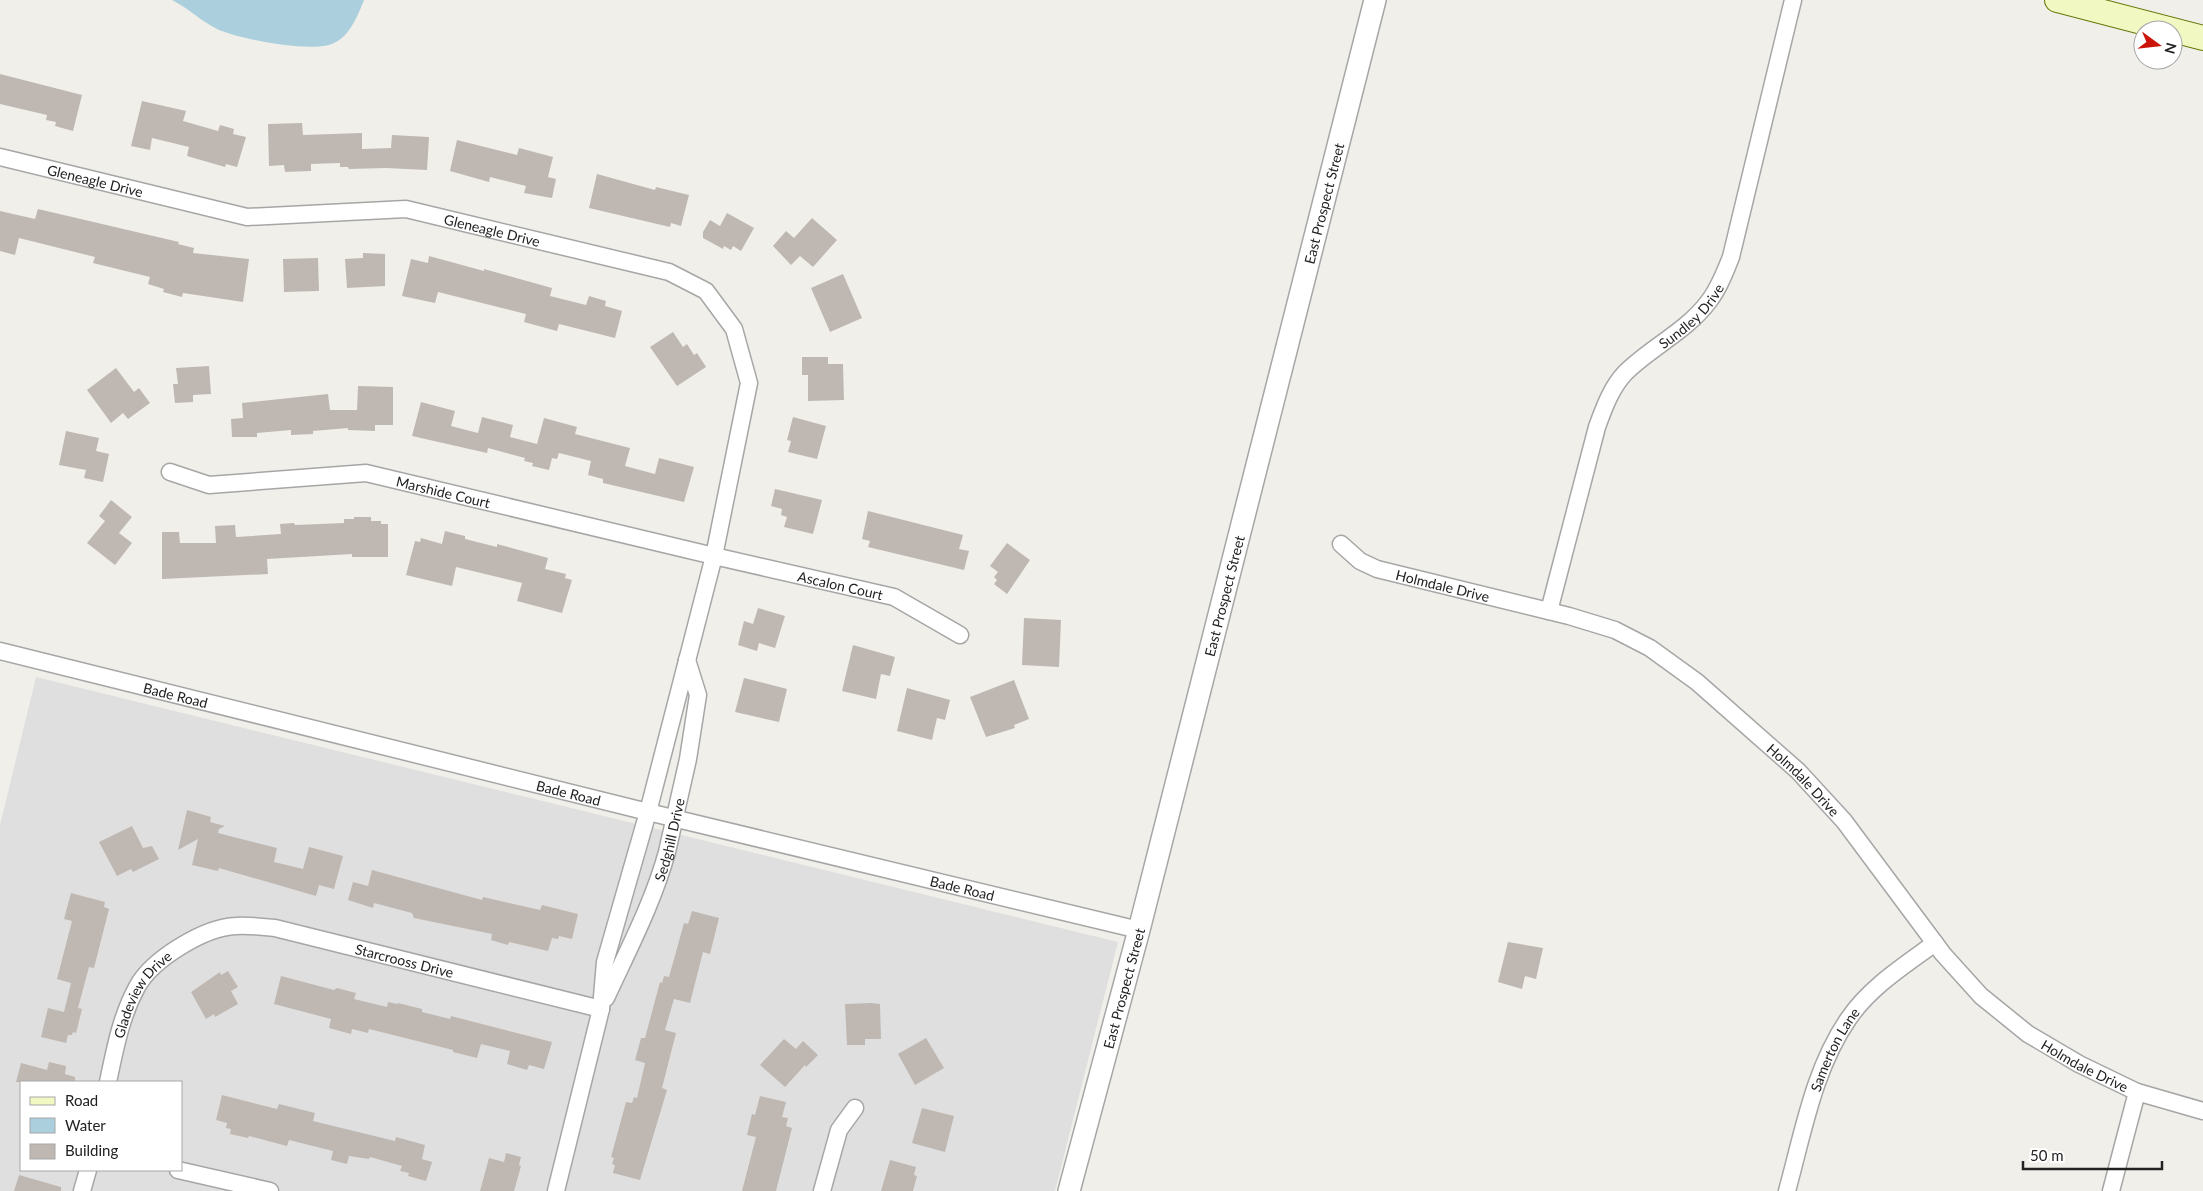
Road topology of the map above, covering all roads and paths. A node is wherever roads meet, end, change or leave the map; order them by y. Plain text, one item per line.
1 (1375, 0) edge
2 (1793, 0) edge
3 (2057, 0) edge
4 (2203, 38) edge
5 (0, 157) edge
6 (170, 472) dead end
7 (1341, 544) dead end
8 (714, 556) junction
9 (1550, 611) junction
10 (960, 635) dead end
11 (0, 652) edge
12 (687, 660) junction
13 (648, 812) junction
14 (675, 818) junction
15 (1140, 930) junction
16 (209, 931) joint
17 (1935, 943) junction
18 (601, 1009) junction
19 (108, 1081) edge
20 (2137, 1092) junction
21 (855, 1108) dead end
22 (2203, 1111) edge
23 (88, 1171) edge
24 (182, 1171) edge
25 (82, 1191) edge
26 (270, 1191) edge
27 (556, 1191) edge
28 (822, 1191) edge
29 (1069, 1191) edge
30 (1787, 1191) edge
31 (2111, 1191) edge

1 - 15 street, East Prospect Street
2 - 9 street, Sundley Drive
3 - 4 main road
5 - 8 street, Gleneagle Drive
6 - 8 street, Marshide Court
7 - 9 street, Holmdale Drive
8 - 10 street, Ascalon Court
8 - 12 street, Sedghill Drive
9 - 17 street, Holmdale Drive
11 - 13 street, Bade Road
12 - 13 street, Sedghill Drive
12 - 14 street, Sedghill Drive
13 - 14 street, Bade Road
13 - 18 street, Sedghill Drive
14 - 15 street, Bade Road
14 - 18 street, Sedghill Drive
15 - 29 street, East Prospect Street
16 - 18 street, Starcrooss Drive
16 - 19 street, Gladeview Drive
17 - 20 street, Holmdale Drive
17 - 30 street, Samerton Lane
18 - 27 street, Sedghill Drive
20 - 22 street, Holmdale Drive
20 - 31 street
21 - 28 street
23 - 25 street
24 - 26 street

